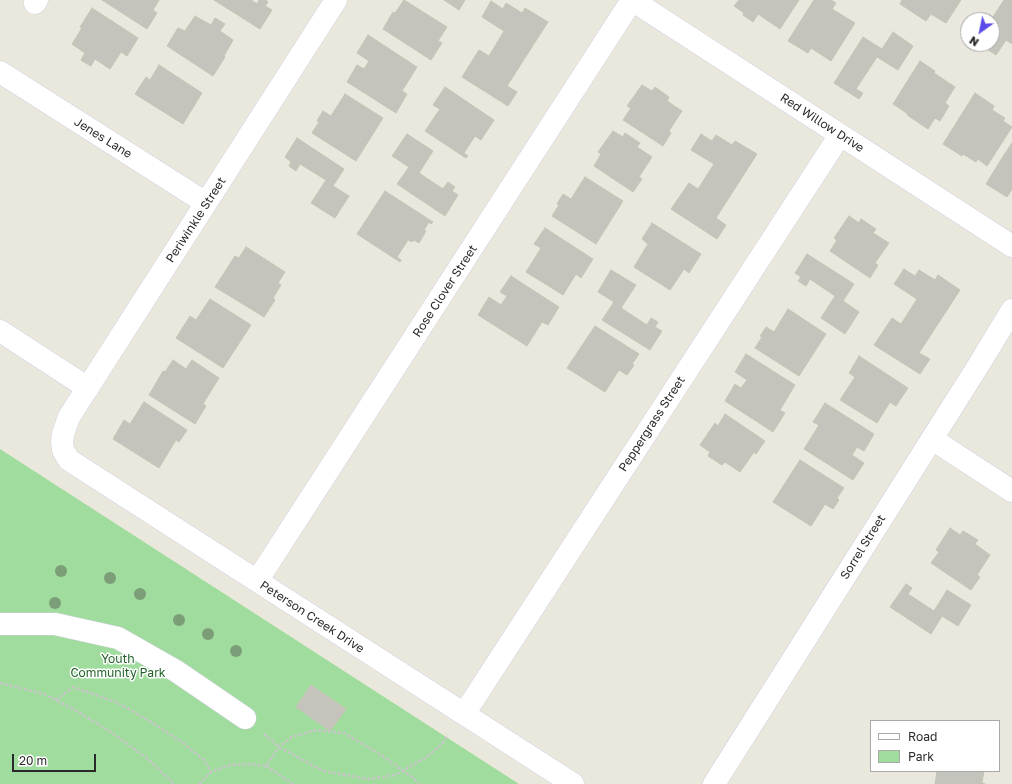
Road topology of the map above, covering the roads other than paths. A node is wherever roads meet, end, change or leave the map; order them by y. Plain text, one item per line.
1 (336, 0) edge
2 (632, 0) edge
3 (0, 72) edge
4 (840, 135) junction
5 (206, 203) junction
6 (1012, 246) edge
7 (1012, 310) edge
8 (0, 331) edge
9 (88, 388) junction
10 (932, 439) junction
11 (62, 442) joint
12 (1012, 491) edge
13 (257, 581) junction
14 (0, 624) edge
15 (464, 714) junction
16 (245, 718) road end
17 (573, 784) edge
18 (714, 784) edge

1 - 5 street, Periwinkle Street
2 - 4 street, Red Willow Drive
2 - 13 street, Rose Clover Street
3 - 5 street, Jenes Lane
4 - 6 street, Red Willow Drive
4 - 15 street, Peppergrass Street
5 - 9 street, Periwinkle Street
7 - 10 street, Sorrel Street
8 - 9 street
9 - 11 street, Periwinkle Street
10 - 12 street
10 - 18 street, Sorrel Street
11 - 13 street, Peterson Creek Drive
13 - 15 street, Peterson Creek Drive
14 - 16 street
15 - 17 street, Peterson Creek Drive

